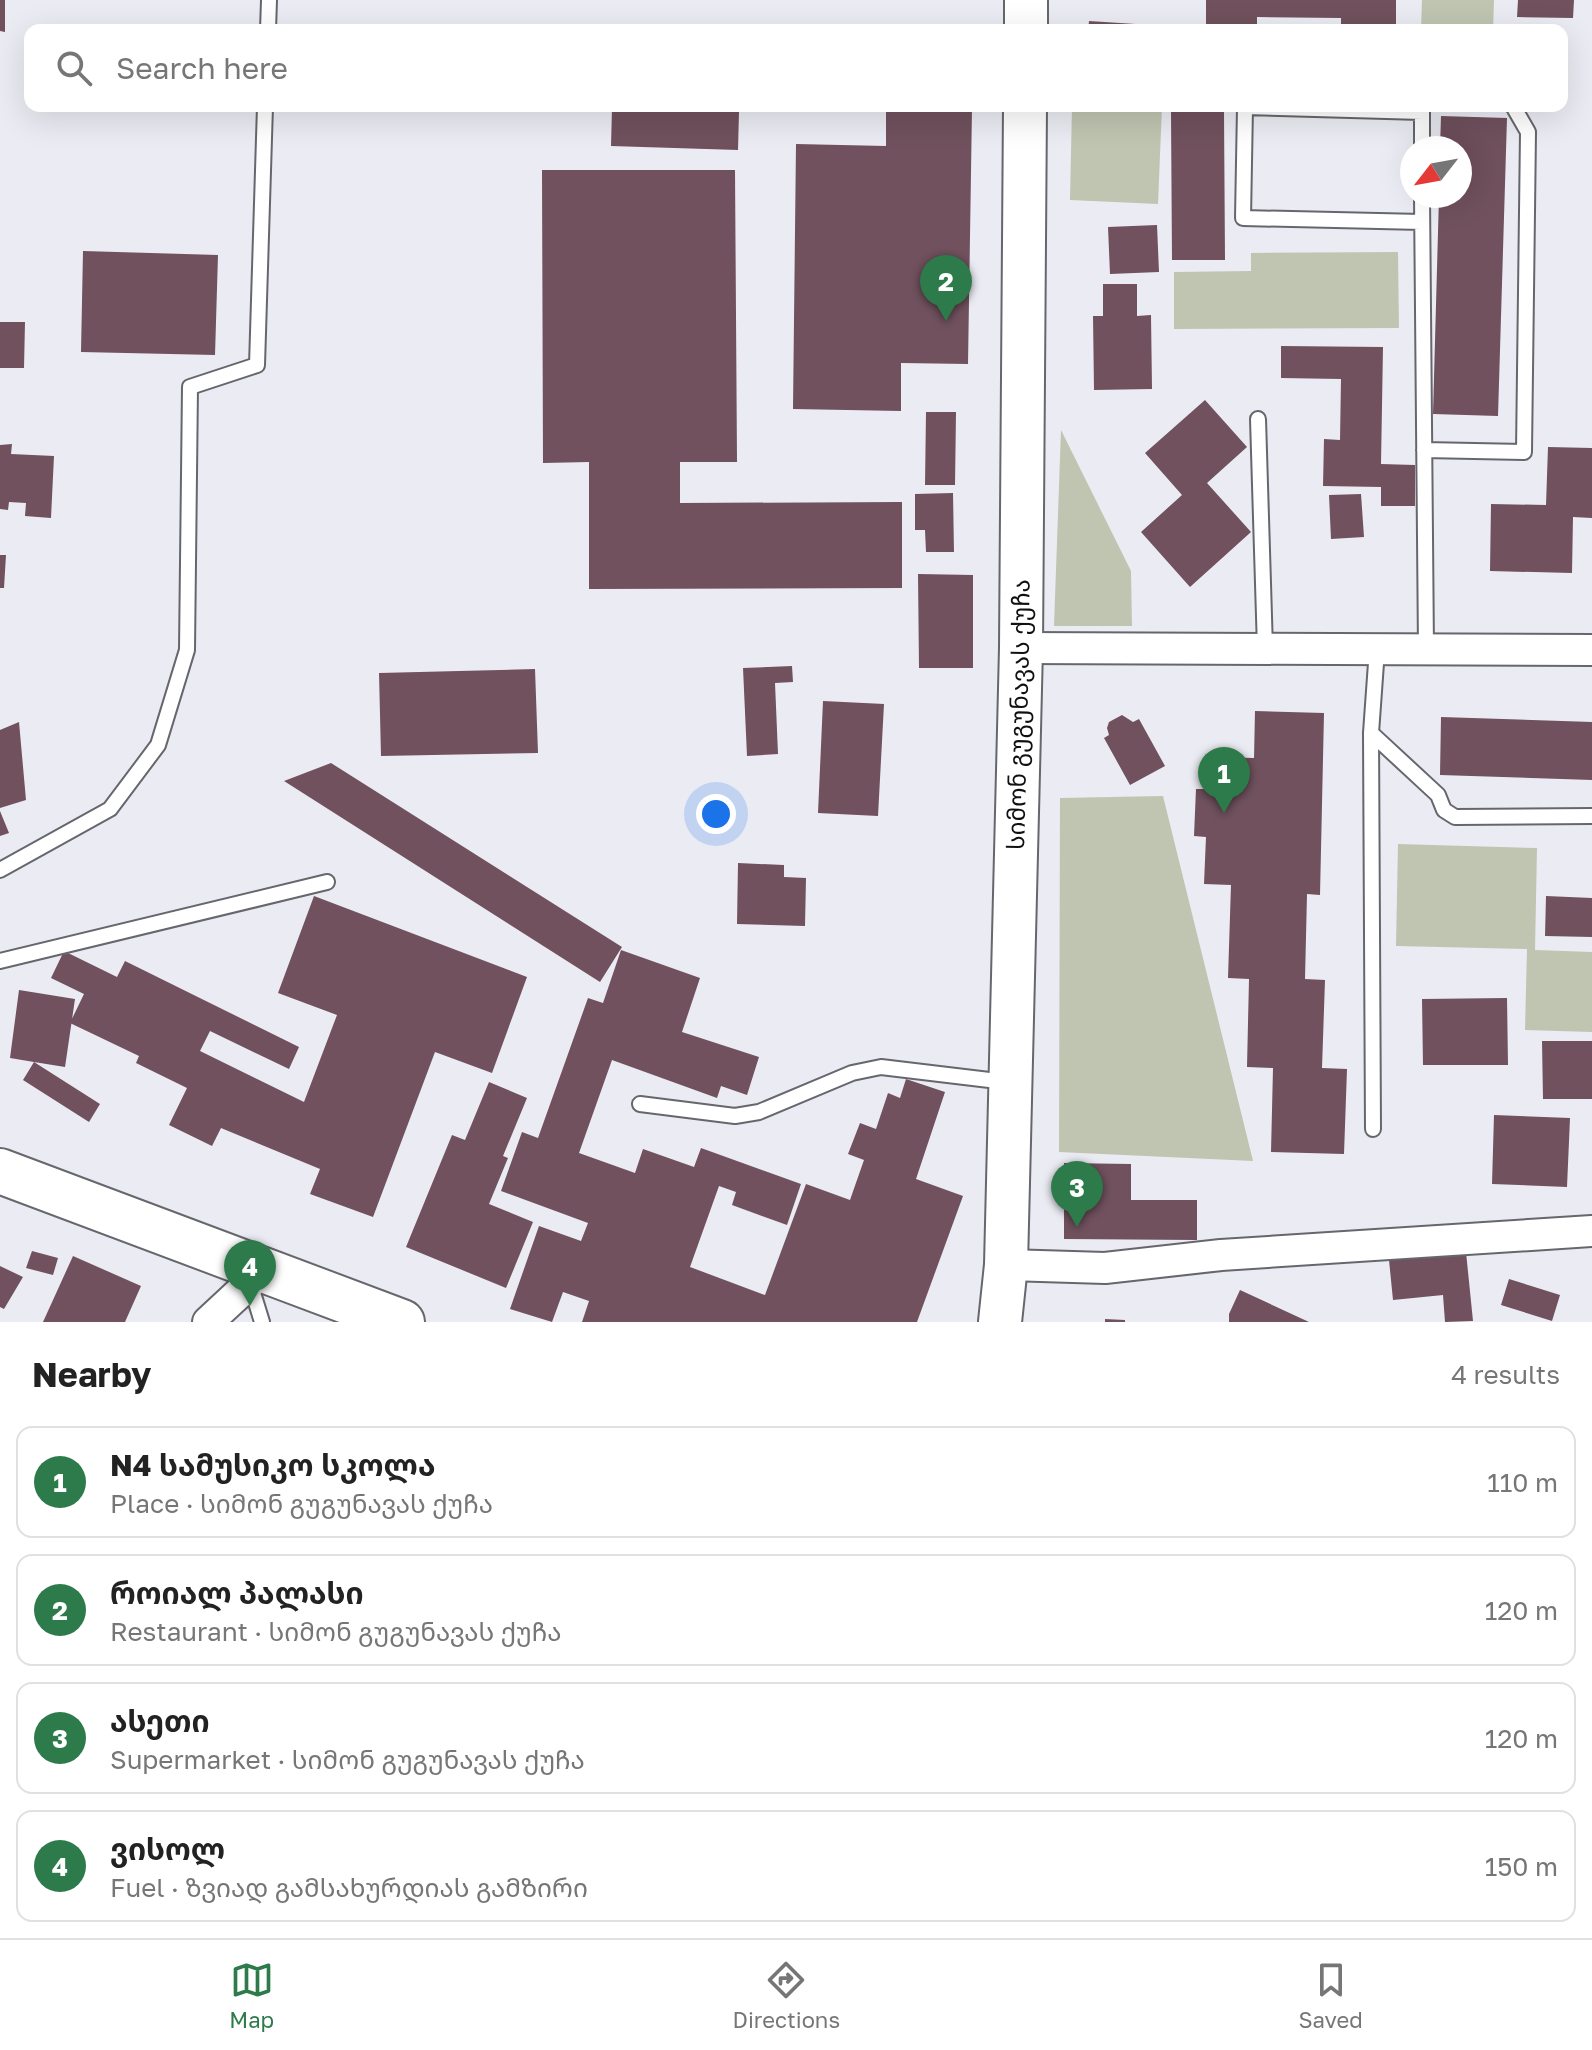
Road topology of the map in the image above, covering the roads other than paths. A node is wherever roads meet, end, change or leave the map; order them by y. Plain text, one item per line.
1 (269, 0) edge
2 (1026, 0) edge
3 (268, 24) edge
4 (1026, 24) edge
5 (265, 112) edge
6 (1025, 112) edge
7 (1245, 112) edge
8 (1422, 112) edge
9 (1516, 112) edge
10 (1422, 136) edge
11 (1422, 208) edge
12 (1422, 222) junction
13 (1258, 419) dead end
14 (1424, 450) junction
15 (1021, 648) junction
16 (1265, 649) junction
17 (1377, 649) junction
18 (1426, 650) junction
19 (1592, 650) edge
20 (1371, 733) junction
21 (1592, 816) edge
22 (0, 870) edge
23 (327, 882) dead end
24 (0, 961) edge
25 (1010, 1082) junction
26 (640, 1104) dead end
27 (1373, 1129) dead end
28 (0, 1154) edge
29 (0, 1171) edge
30 (21, 1186) edge
31 (1592, 1231) edge
32 (251, 1275) junction
33 (1006, 1304) edge
34 (208, 1322) edge
35 (262, 1322) edge
36 (402, 1322) edge

1 - 3 lane
2 - 4 main road
5 - 22 lane
6 - 15 main road, სიმონ გუგუნავას ქუჩა
7 - 12 lane
8 - 10 lane
9 - 14 lane
11 - 12 lane
12 - 14 lane
13 - 16 lane
14 - 18 lane
15 - 16 street
15 - 25 main road, სიმონ გუგუნავას ქუჩა
16 - 17 street
17 - 18 street
17 - 20 lane
18 - 19 street
20 - 21 lane
20 - 27 lane
23 - 24 lane
25 - 26 lane
25 - 33 main road, სიმონ გუგუნავას ქუჩა
28 - 30 main road
29 - 30 main road
30 - 32 main road
31 - 33 street
32 - 34 street
32 - 35 lane
32 - 36 main road

